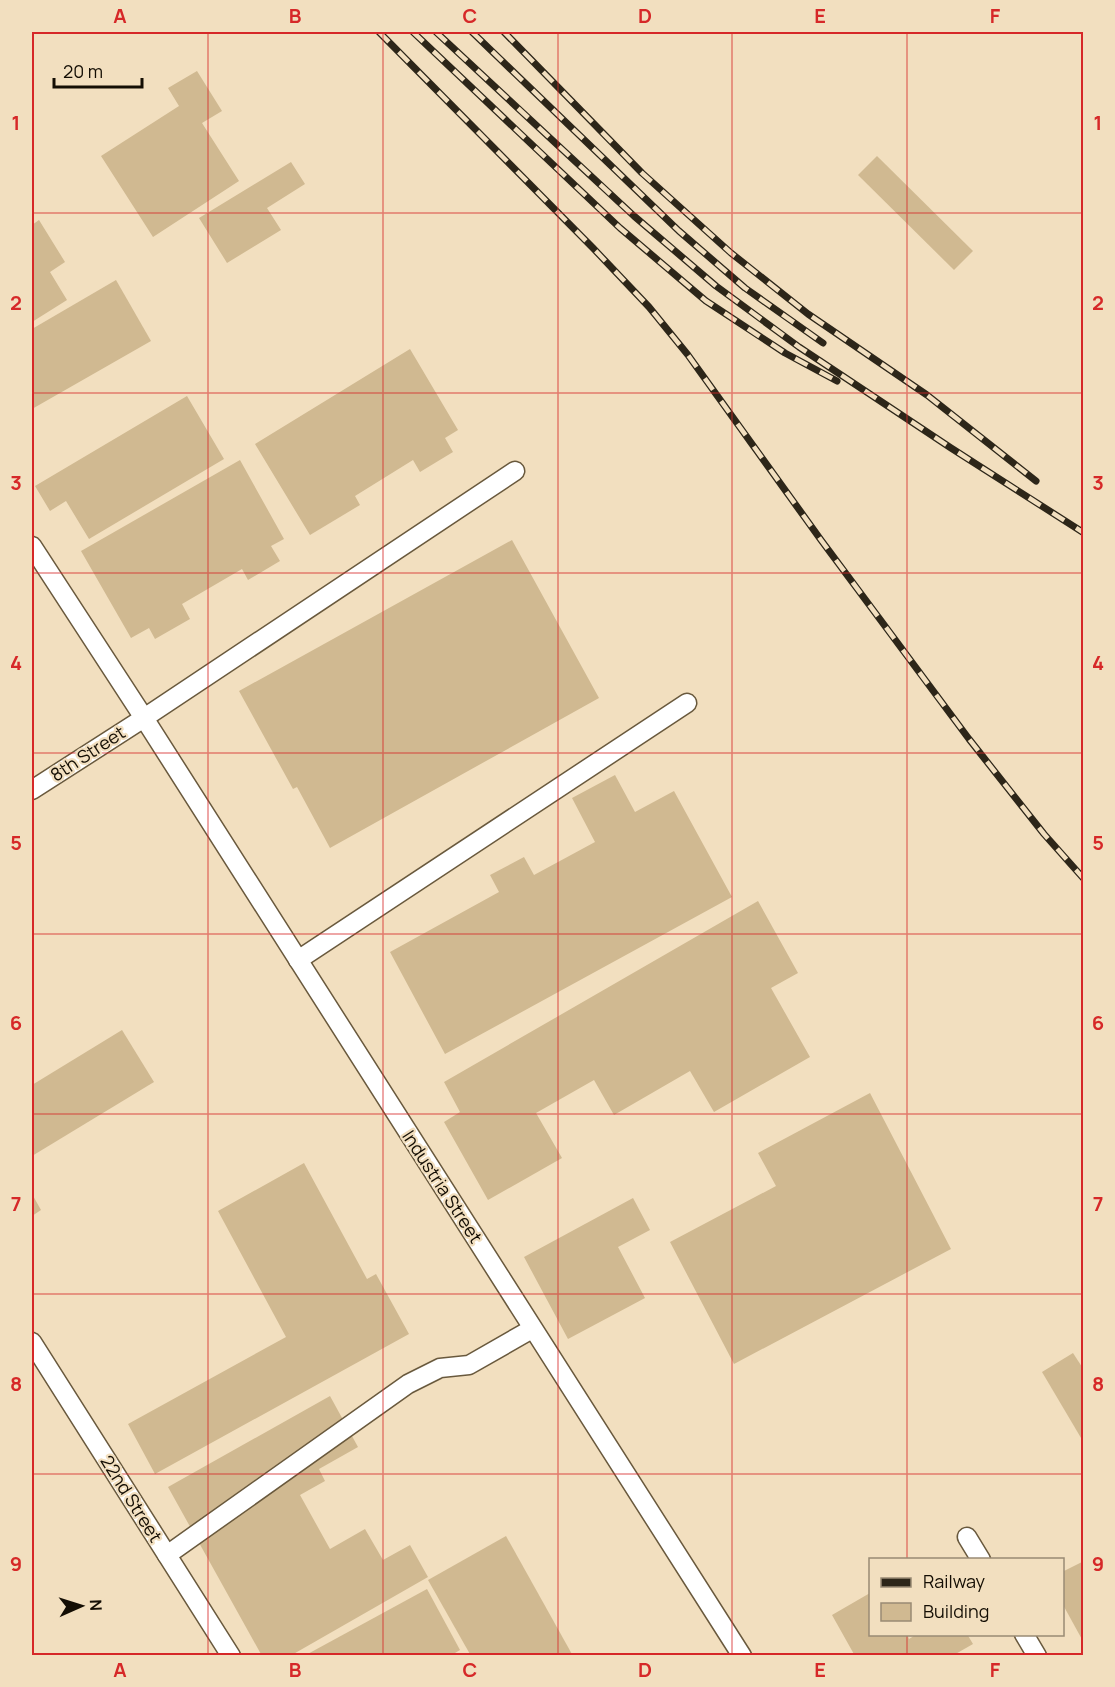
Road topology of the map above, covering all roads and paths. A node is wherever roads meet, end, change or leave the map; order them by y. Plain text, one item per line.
1 (515, 471) dead end
2 (32, 546) edge
3 (687, 703) dead end
4 (144, 718) junction
5 (32, 790) edge
6 (298, 960) junction
7 (532, 1329) junction
8 (32, 1342) edge
9 (968, 1537) dead end
10 (167, 1555) junction
11 (980, 1558) edge
12 (1025, 1636) edge
13 (231, 1656) edge
14 (742, 1656) edge
15 (1037, 1656) edge

1 - 4 lane, 8th Street
2 - 4 lane, Industria Street
3 - 6 lane
4 - 5 lane, 8th Street
4 - 6 lane, Industria Street
6 - 7 lane, Industria Street
7 - 10 lane
7 - 14 lane, Industria Street
8 - 10 lane, 22nd Street
9 - 11 lane
10 - 13 lane, 22nd Street
12 - 15 lane

